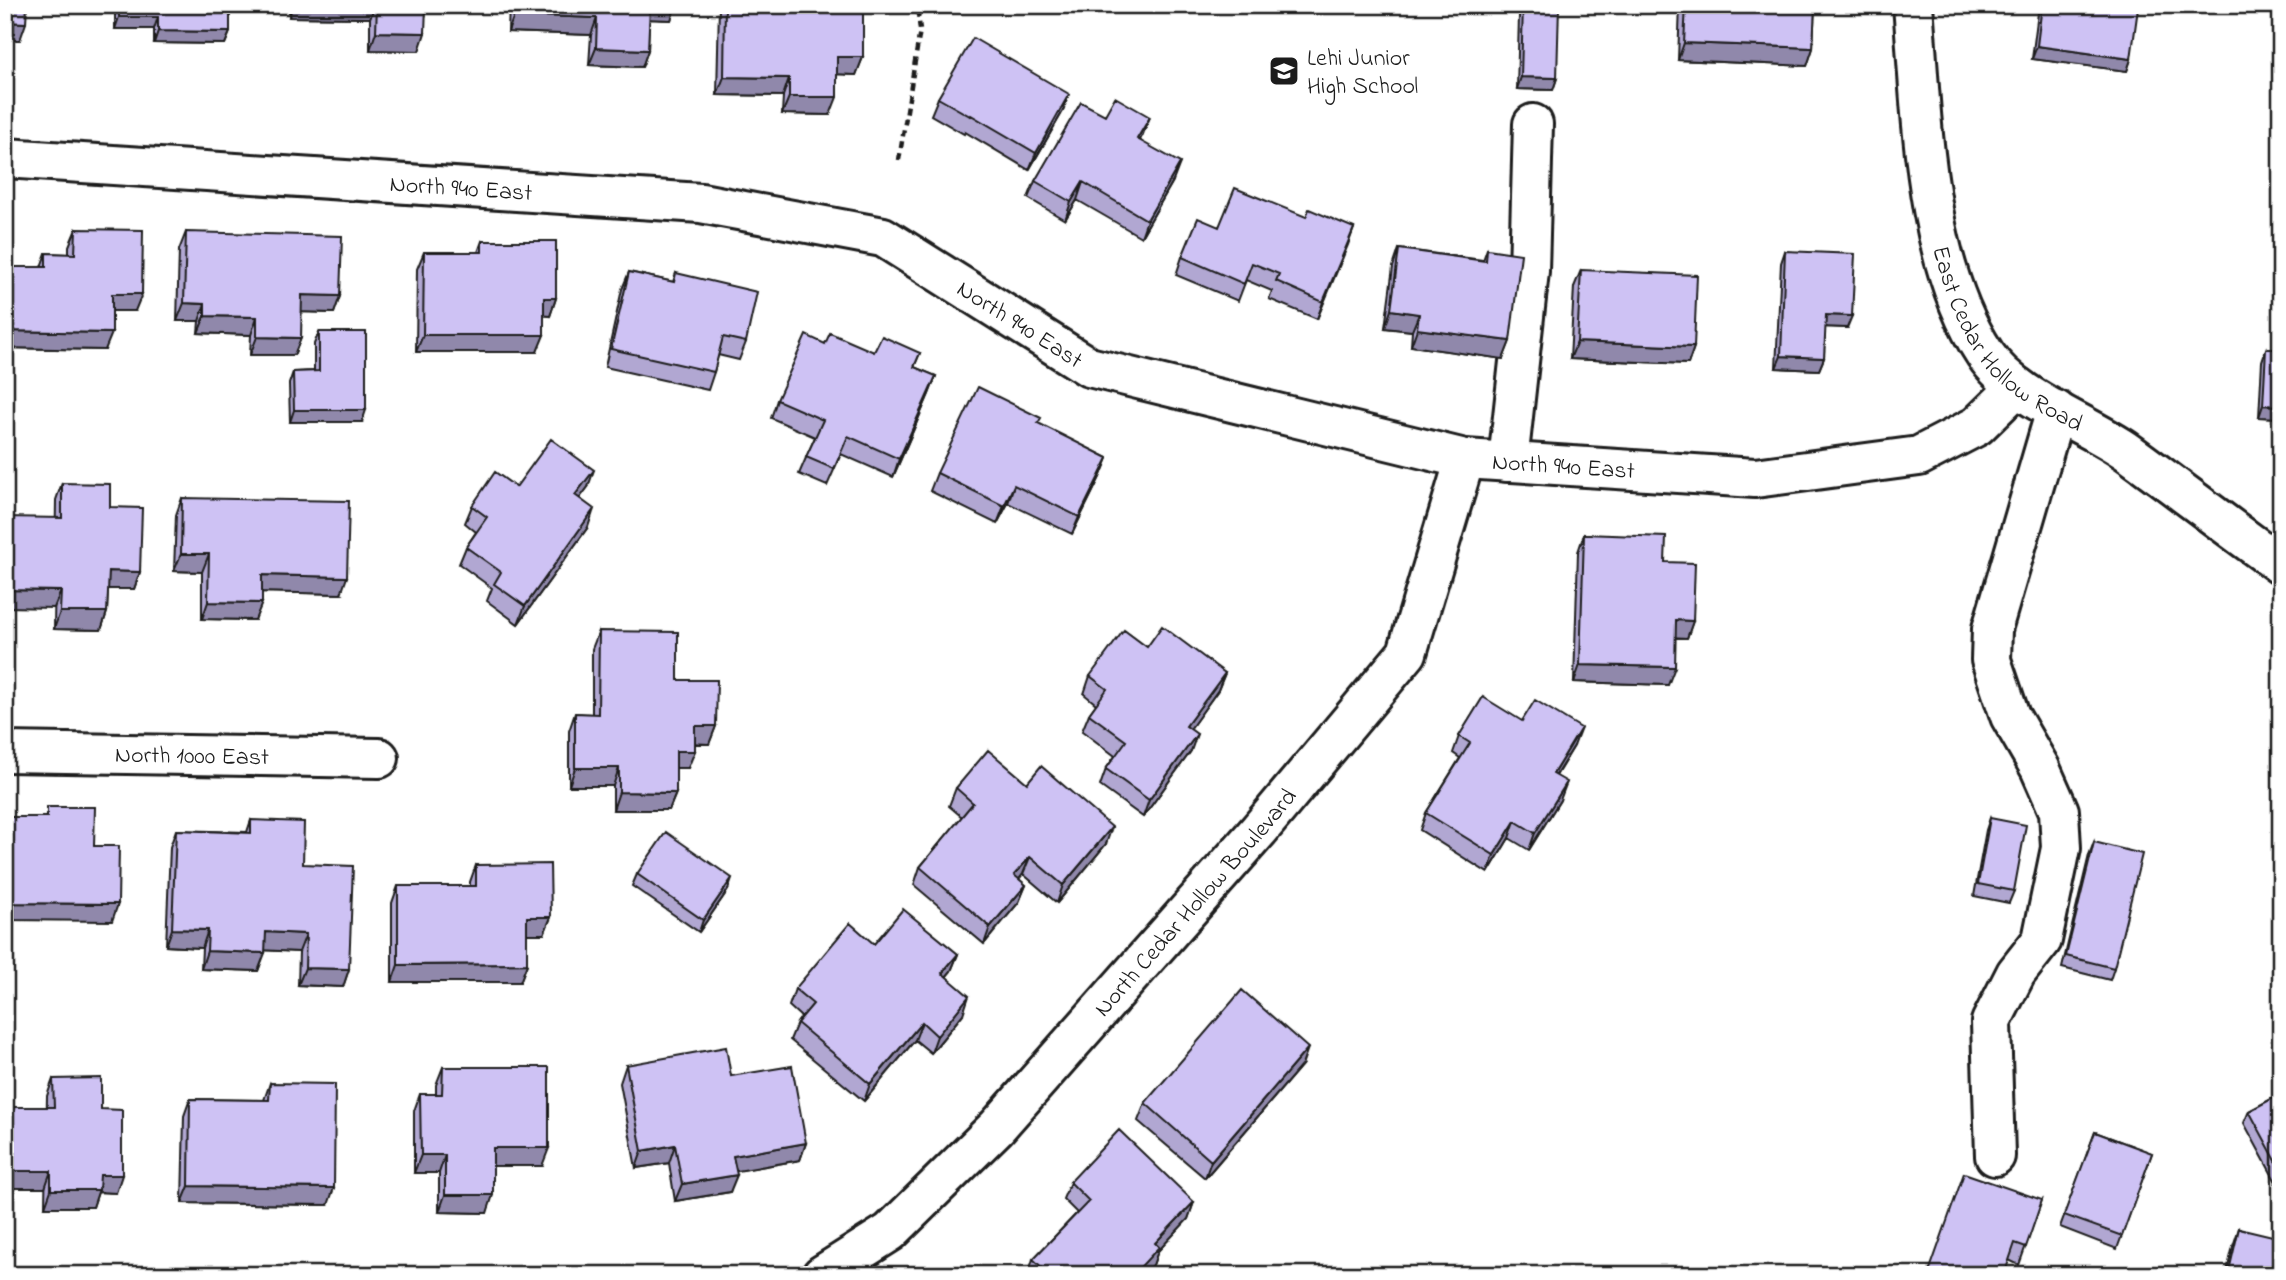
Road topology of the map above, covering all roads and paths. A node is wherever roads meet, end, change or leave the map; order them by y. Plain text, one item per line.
1 (917, 5) edge
2 (1913, 5) edge
3 (1533, 124) dead end
4 (5, 158) edge
5 (899, 160) dead end
6 (2017, 387) junction
7 (2056, 410) junction
8 (1465, 459) junction
9 (1508, 462) junction
10 (2281, 565) edge
11 (5, 752) edge
12 (379, 758) dead end
13 (1995, 1156) dead end
14 (822, 1275) edge

1 - 5 path
2 - 6 street, East Cedar Hollow Road
3 - 9 street
4 - 8 street, North 940 East
6 - 7 street, East Cedar Hollow Road
6 - 9 street, North 940 East
7 - 10 street, East Cedar Hollow Road
7 - 13 street
8 - 9 street, North 940 East
8 - 14 street, North Cedar Hollow Boulevard
11 - 12 street, North 1000 East

